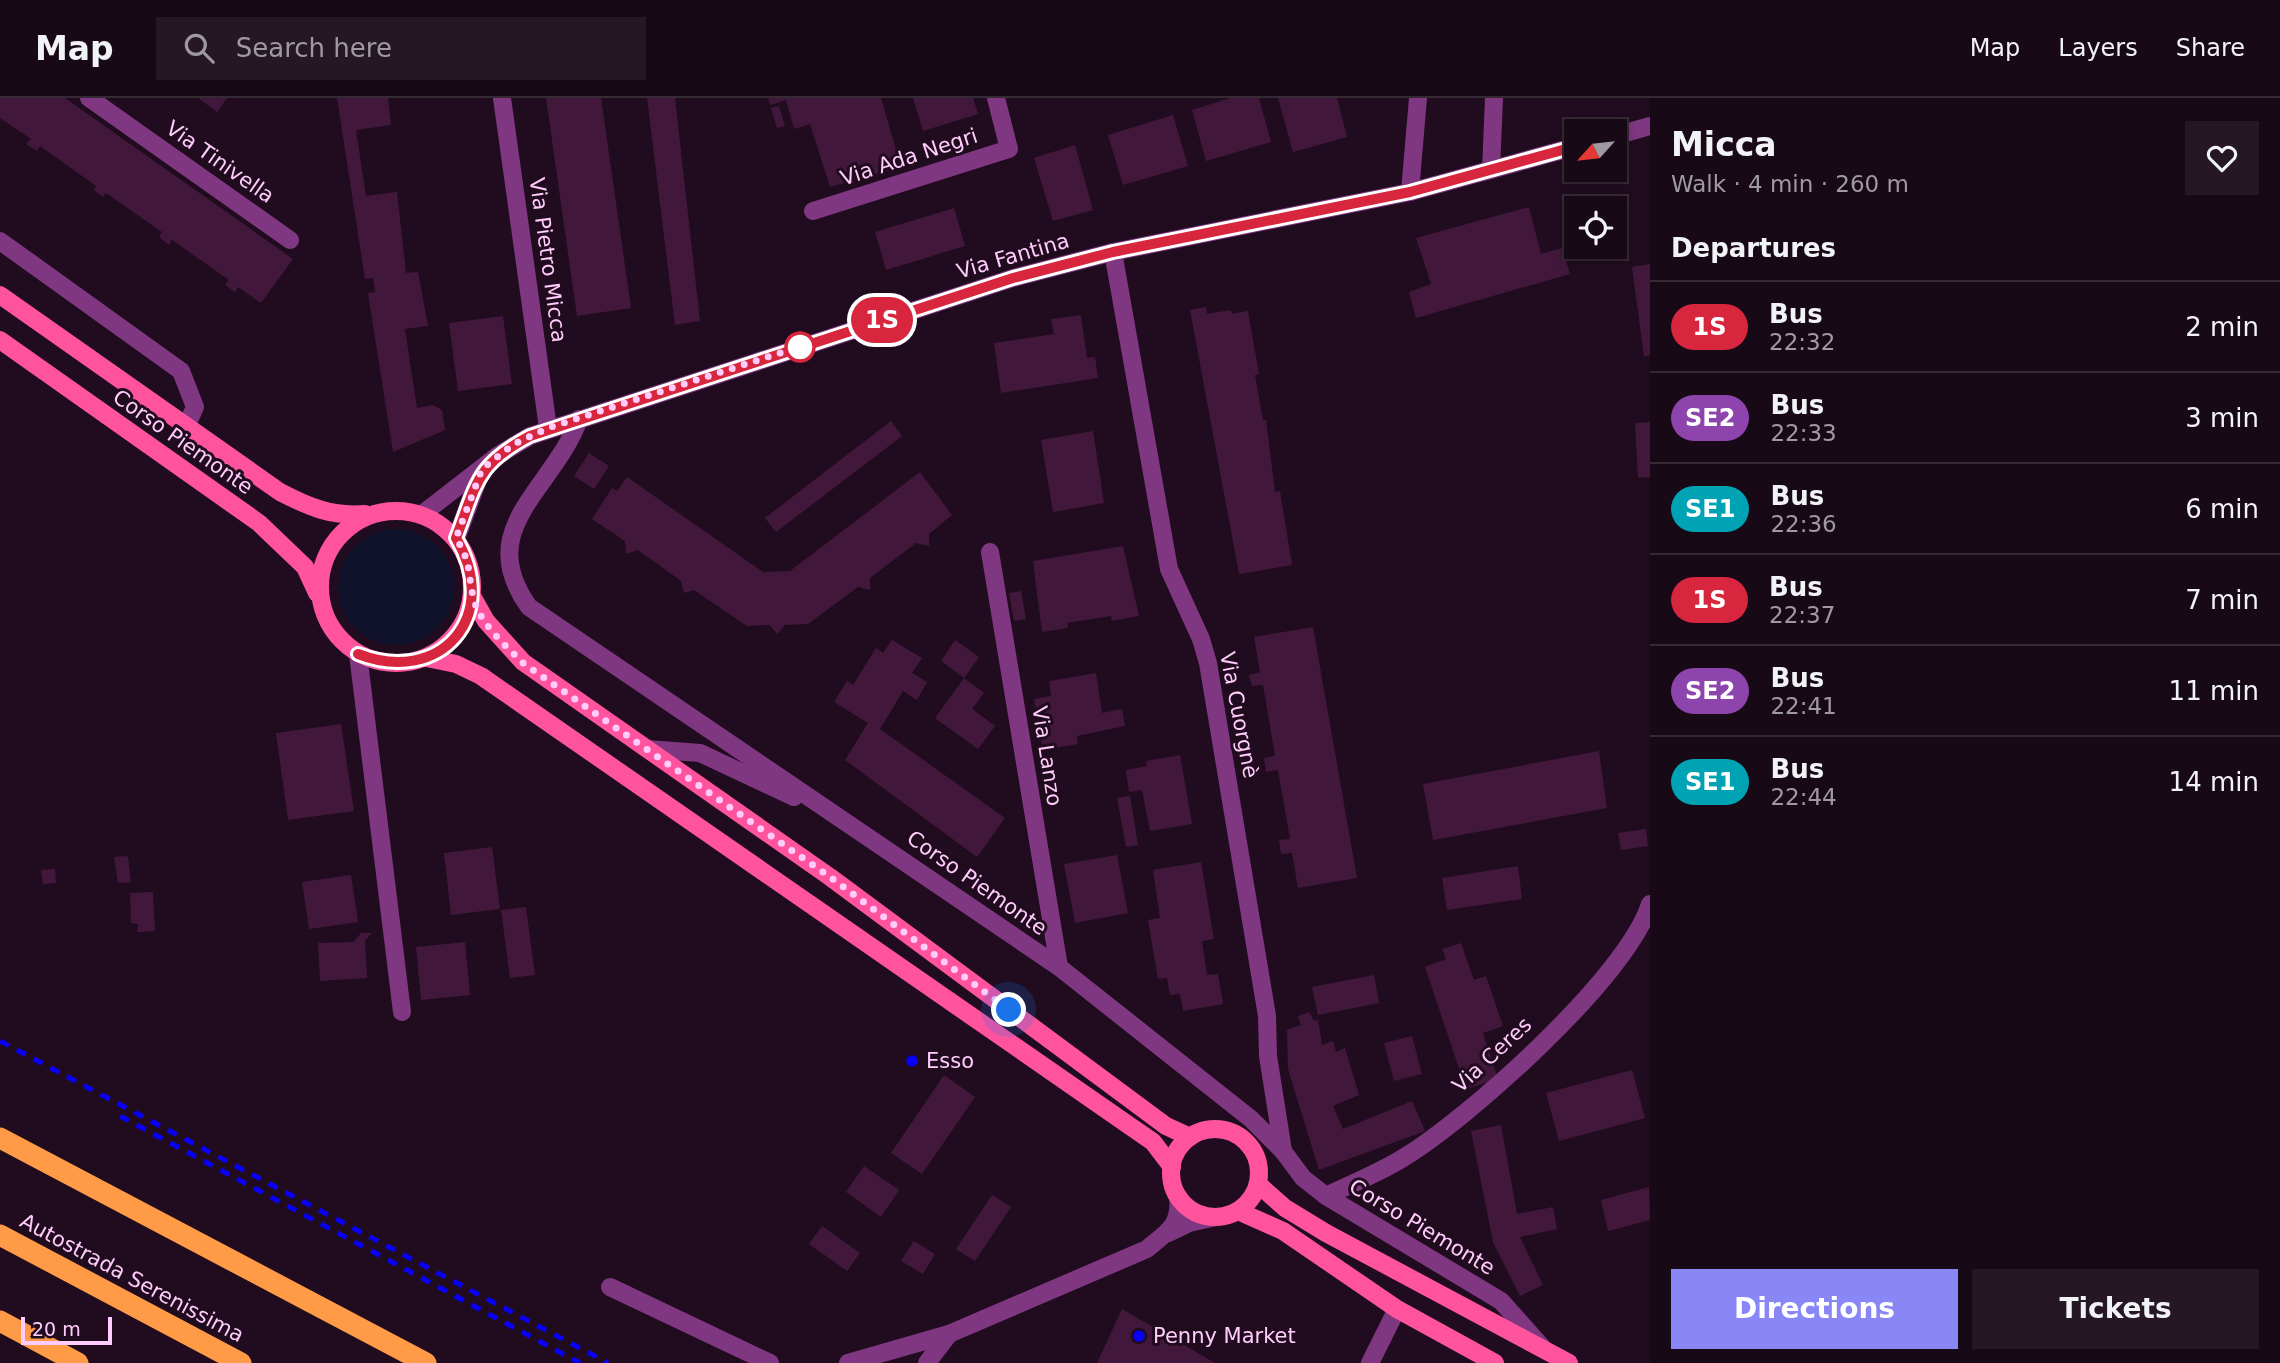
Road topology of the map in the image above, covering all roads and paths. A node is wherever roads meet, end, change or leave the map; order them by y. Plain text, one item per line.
1 (89, 98) edge
2 (502, 98) edge
3 (996, 98) edge
4 (1418, 98) edge
5 (1494, 98) edge
6 (1650, 127) edge
7 (1628, 133) edge
8 (1564, 150) edge
9 (1491, 170) junction
10 (1410, 192) junction
11 (813, 211) dead end
12 (0, 240) edge
13 (290, 240) dead end
14 (1113, 252) junction
15 (0, 295) edge
16 (0, 340) edge
17 (579, 419) junction
18 (186, 427) junction
19 (548, 428) junction
20 (482, 469) junction
21 (379, 512) junction
22 (421, 515) junction
23 (456, 538) junction
24 (990, 552) dead end
25 (473, 598) junction
26 (320, 599) junction
27 (358, 654) junction
28 (427, 658) junction
29 (647, 749) junction
30 (848, 822) junction
31 (1650, 904) edge
32 (1059, 967) junction
33 (402, 1013) dead end
34 (1190, 1137) junction
35 (0, 1138) edge
36 (1283, 1152) junction
37 (1172, 1167) junction
38 (1258, 1184) junction
39 (1178, 1196) junction
40 (1326, 1196) junction
41 (1238, 1211) junction
42 (1216, 1217) junction
43 (1165, 1234) junction
44 (0, 1235) edge
45 (610, 1287) dead end
46 (1397, 1309) junction
47 (0, 1321) edge
48 (948, 1334) junction
49 (1546, 1351) junction
50 (78, 1363) edge
51 (241, 1363) edge
52 (426, 1363) edge
53 (770, 1363) edge
54 (848, 1363) edge
55 (927, 1363) edge
56 (1370, 1363) edge
57 (1496, 1363) edge
58 (1569, 1363) edge

1 - 13 street, Via Tinivella
2 - 19 street, Via Pietro Micca
3 - 11 street, Via Ada Negri
4 - 10 street
5 - 9 street
6 - 7 street
8 - 9 street, Via Fantina
9 - 10 street, Via Fantina
10 - 14 street, Via Fantina
12 - 18 street, Corso Piemonte
14 - 17 street, Via Fantina
14 - 36 street, Via Cuorgnè
15 - 18 main road, Corso Piemonte
16 - 26 main road, Corso Piemonte
17 - 19 street, Via Fantina
17 - 30 street, Corso Piemonte
18 - 21 main road, Corso Piemonte
19 - 20 street, Via Fantina
20 - 22 street, Via Fantina
20 - 23 street
21 - 22 main road
21 - 26 main road
22 - 23 main road
23 - 25 main road
24 - 32 street, Via Lanzo
25 - 28 main road
25 - 29 main road
26 - 27 main road
27 - 28 main road
27 - 33 street
28 - 37 main road
29 - 30 street
29 - 34 main road
30 - 32 street, Corso Piemonte
31 - 40 street, Via Ceres
32 - 36 street, Corso Piemonte
34 - 37 main road
34 - 38 main road
35 - 52 highway
36 - 40 street, Corso Piemonte
37 - 39 main road
38 - 41 main road
38 - 49 main road, Corso Piemonte
39 - 42 main road
39 - 43 street
40 - 49 street, Corso Piemonte
41 - 42 main road
41 - 46 main road
42 - 43 street
43 - 48 street
44 - 51 highway, Autostrada Serenissima
45 - 53 street
46 - 56 street
46 - 57 main road
47 - 50 highway
48 - 54 street
48 - 55 street
49 - 58 main road, Corso Piemonte

